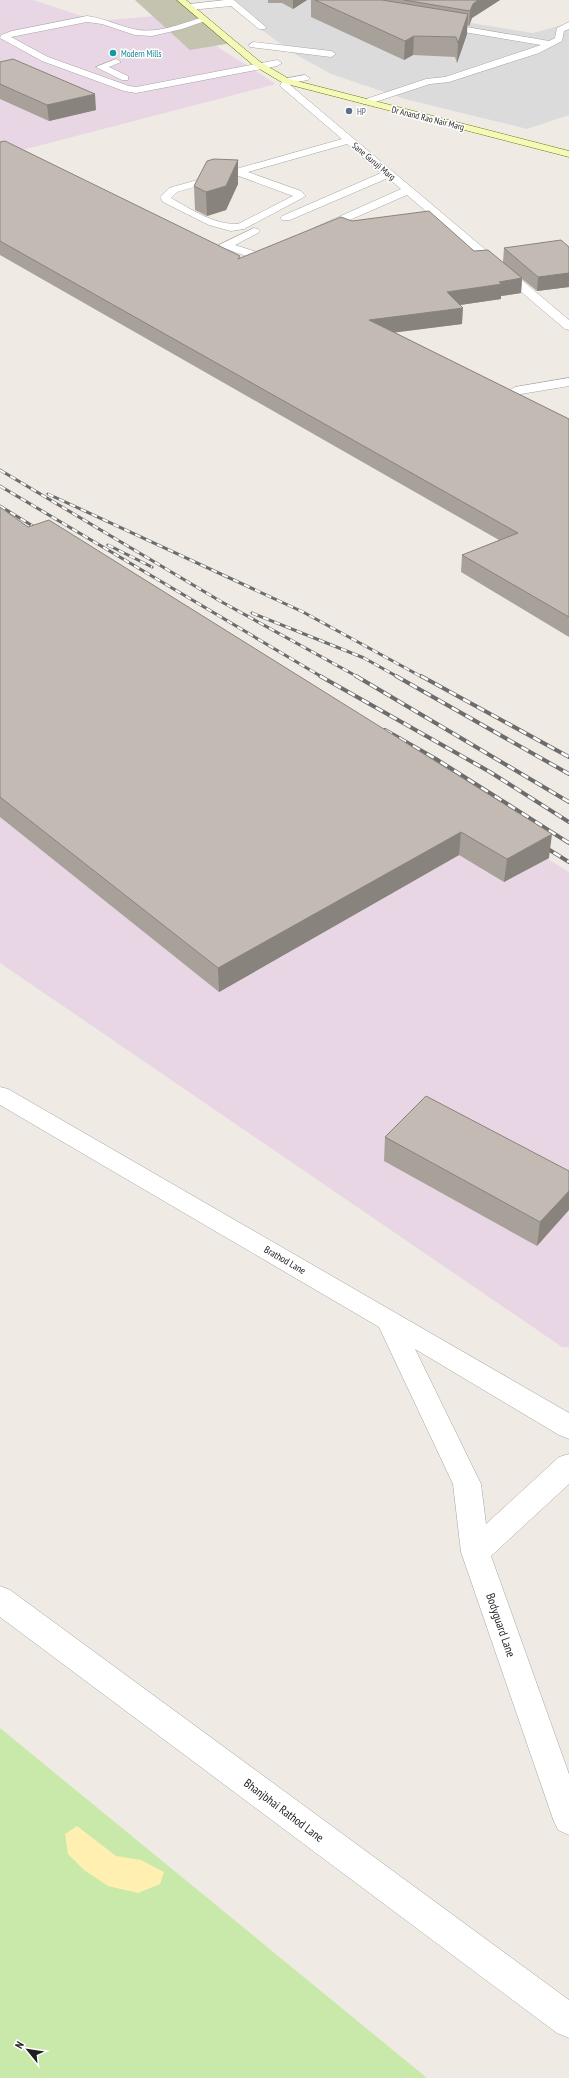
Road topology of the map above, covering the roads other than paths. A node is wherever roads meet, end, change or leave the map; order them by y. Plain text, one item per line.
1 (216, 0) edge
2 (230, 1) edge
3 (201, 3) edge
4 (185, 4) edge
5 (214, 13) dead end
6 (204, 20) junction
7 (429, 23) edge
8 (569, 25) edge
9 (250, 43) joint
10 (551, 44) junction
11 (296, 50) junction
12 (261, 51) junction
13 (116, 62) dead end
14 (259, 66) junction
15 (284, 66) junction
16 (305, 78) junction
17 (446, 80) junction
18 (286, 81) junction
19 (150, 89) junction
20 (382, 97) junction
21 (394, 100) junction
22 (366, 102) junction
23 (349, 140) junction
24 (568, 151) edge
25 (237, 172) junction
26 (283, 174) dead end
27 (388, 174) junction
28 (261, 181) junction
29 (408, 190) junction
30 (304, 236) edge
31 (290, 242) edge
32 (569, 326) edge
33 (569, 382) edge
34 (515, 391) edge
35 (0, 1095) edge
36 (388, 1320) junction
37 (569, 1428) edge
38 (569, 1466) edge
39 (475, 1552) junction
40 (0, 1600) edge
41 (569, 1818) edge
42 (569, 2021) edge

1 - 3 street
2 - 3 street
2 - 11 street
3 - 4 street
3 - 5 main road
4 - 6 main road, Sane Guruji Marg
6 - 14 main road, Sane Guruji Marg
6 - 19 street
7 - 10 street
8 - 10 street
9 - 11 street
9 - 12 main road
10 - 17 street
11 - 12 street
12 - 15 main road
13 - 19 street
14 - 15 street
14 - 18 main road, Sane Guruji Marg
14 - 19 street
15 - 16 main road
16 - 18 street
16 - 20 main road, Dr Anand Rao Nair Marg
17 - 20 street
17 - 21 street
18 - 22 main road, Dr Anand Rao Nair Marg
18 - 23 street, Sane Guruji Marg
20 - 21 main road, Dr Anand Rao Nair Marg
20 - 22 street
21 - 24 main road, Dr Anand Rao Nair Marg
22 - 24 main road, Dr Anand Rao Nair Marg
23 - 25 street
23 - 27 street, Sane Guruji Marg
25 - 28 street
25 - 28 street
26 - 28 street
27 - 29 street, Sane Guruji Marg
27 - 31 street
29 - 30 street
29 - 32 street, Sane Guruji Marg
33 - 34 street
35 - 36 street, Brathod Lane
36 - 37 street, Brathod Lane
36 - 39 street, Bodyguard Lane
38 - 39 street
39 - 41 street, Bodyguard Lane
40 - 42 street, Bhanjbhai Rathod Lane

